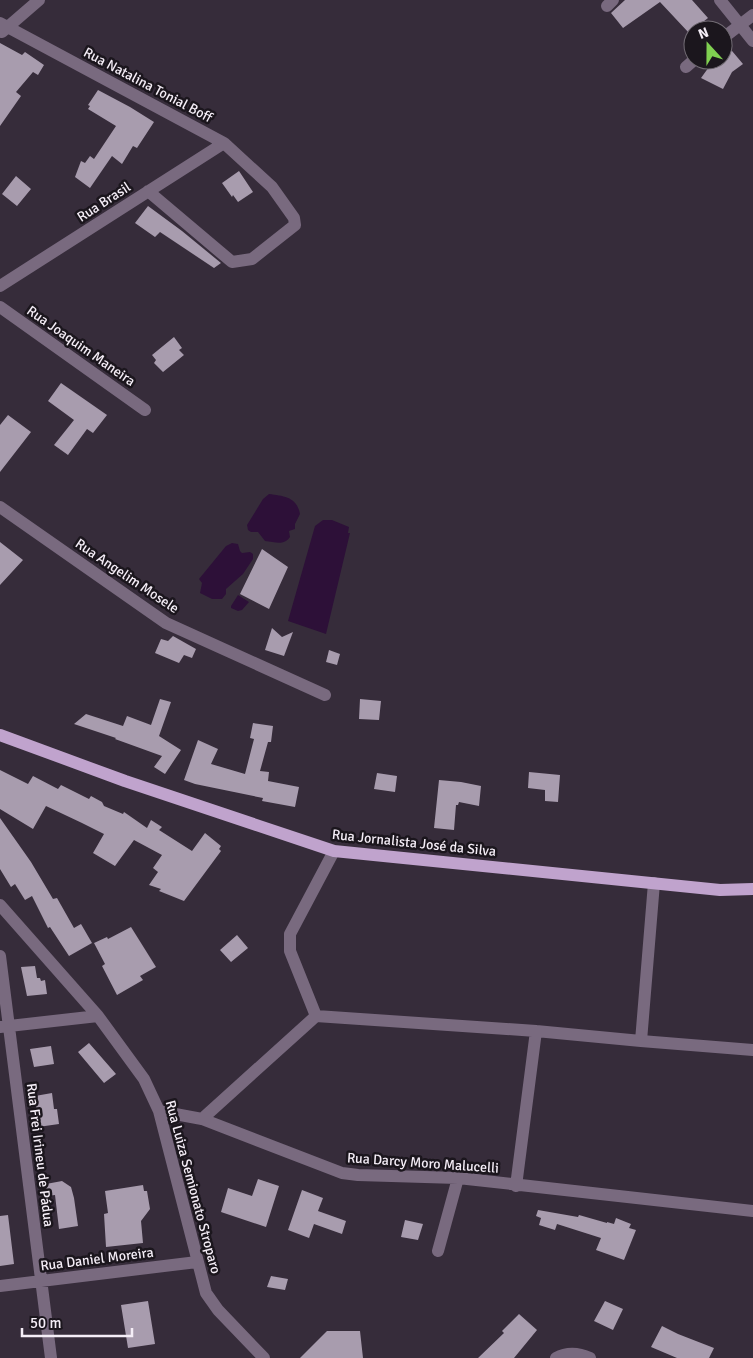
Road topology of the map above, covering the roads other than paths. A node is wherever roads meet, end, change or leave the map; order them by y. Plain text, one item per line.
1 (39, 0) edge
2 (720, 0) edge
3 (753, 15) edge
4 (740, 26) junction
5 (2, 28) edge
6 (733, 31) edge
7 (753, 41) edge
8 (224, 142) junction
9 (148, 191) junction
10 (0, 286) edge
11 (0, 307) edge
12 (145, 410) dead end
13 (0, 507) edge
14 (325, 695) dead end
15 (0, 735) edge
16 (334, 851) junction
17 (654, 883) junction
18 (753, 889) edge
19 (0, 905) edge
20 (0, 956) edge
21 (98, 1016) junction
22 (316, 1016) junction
23 (4, 1026) edge
24 (536, 1031) junction
25 (641, 1041) junction
26 (753, 1050) edge
27 (159, 1111) junction
28 (202, 1119) junction
29 (458, 1178) junction
30 (516, 1186) junction
31 (753, 1212) edge
32 (438, 1251) dead end
33 (197, 1262) junction
34 (41, 1281) junction
35 (0, 1286) edge
36 (260, 1357) edge
37 (51, 1358) edge
38 (556, 1358) edge
39 (590, 1358) edge

1 - 5 street
2 - 4 street
3 - 4 street
4 - 6 street
4 - 7 street
5 - 8 street, Rua Natalina Tonial Boff
8 - 9 street, Rua Brasil
8 - 9 street, Rua Natalina Tonial Boff
9 - 10 street, Rua Brasil
11 - 12 street, Rua Joaquim Maneira
13 - 14 street, Rua Angelim Mosele
15 - 16 main road, Rua Jornalista José da Silva
16 - 17 main road, Rua Jornalista José da Silva
16 - 22 street
17 - 18 main road, Rua Jornalista José da Silva
17 - 25 street
19 - 21 street, Rua Luiza Semionato Stroparo
20 - 23 street, Rua Frei Irineu de Pádua
21 - 23 street
21 - 27 street, Rua Luiza Semionato Stroparo
22 - 24 street
22 - 28 street
23 - 34 street, Rua Frei Irineu de Pádua
24 - 25 street
24 - 30 street
25 - 26 street
27 - 28 street, Rua Darcy Moro Malucelli
27 - 33 street, Rua Luiza Semionato Stroparo
28 - 29 street, Rua Darcy Moro Malucelli
29 - 30 street, Rua Darcy Moro Malucelli
29 - 32 street
30 - 31 street, Rua Darcy Moro Malucelli
33 - 34 street, Rua Daniel Moreira
33 - 36 street, Rua Luiza Semionato Stroparo
34 - 35 street, Rua Daniel Moreira
34 - 37 street, Rua Frei Irineu de Pádua
38 - 39 street

